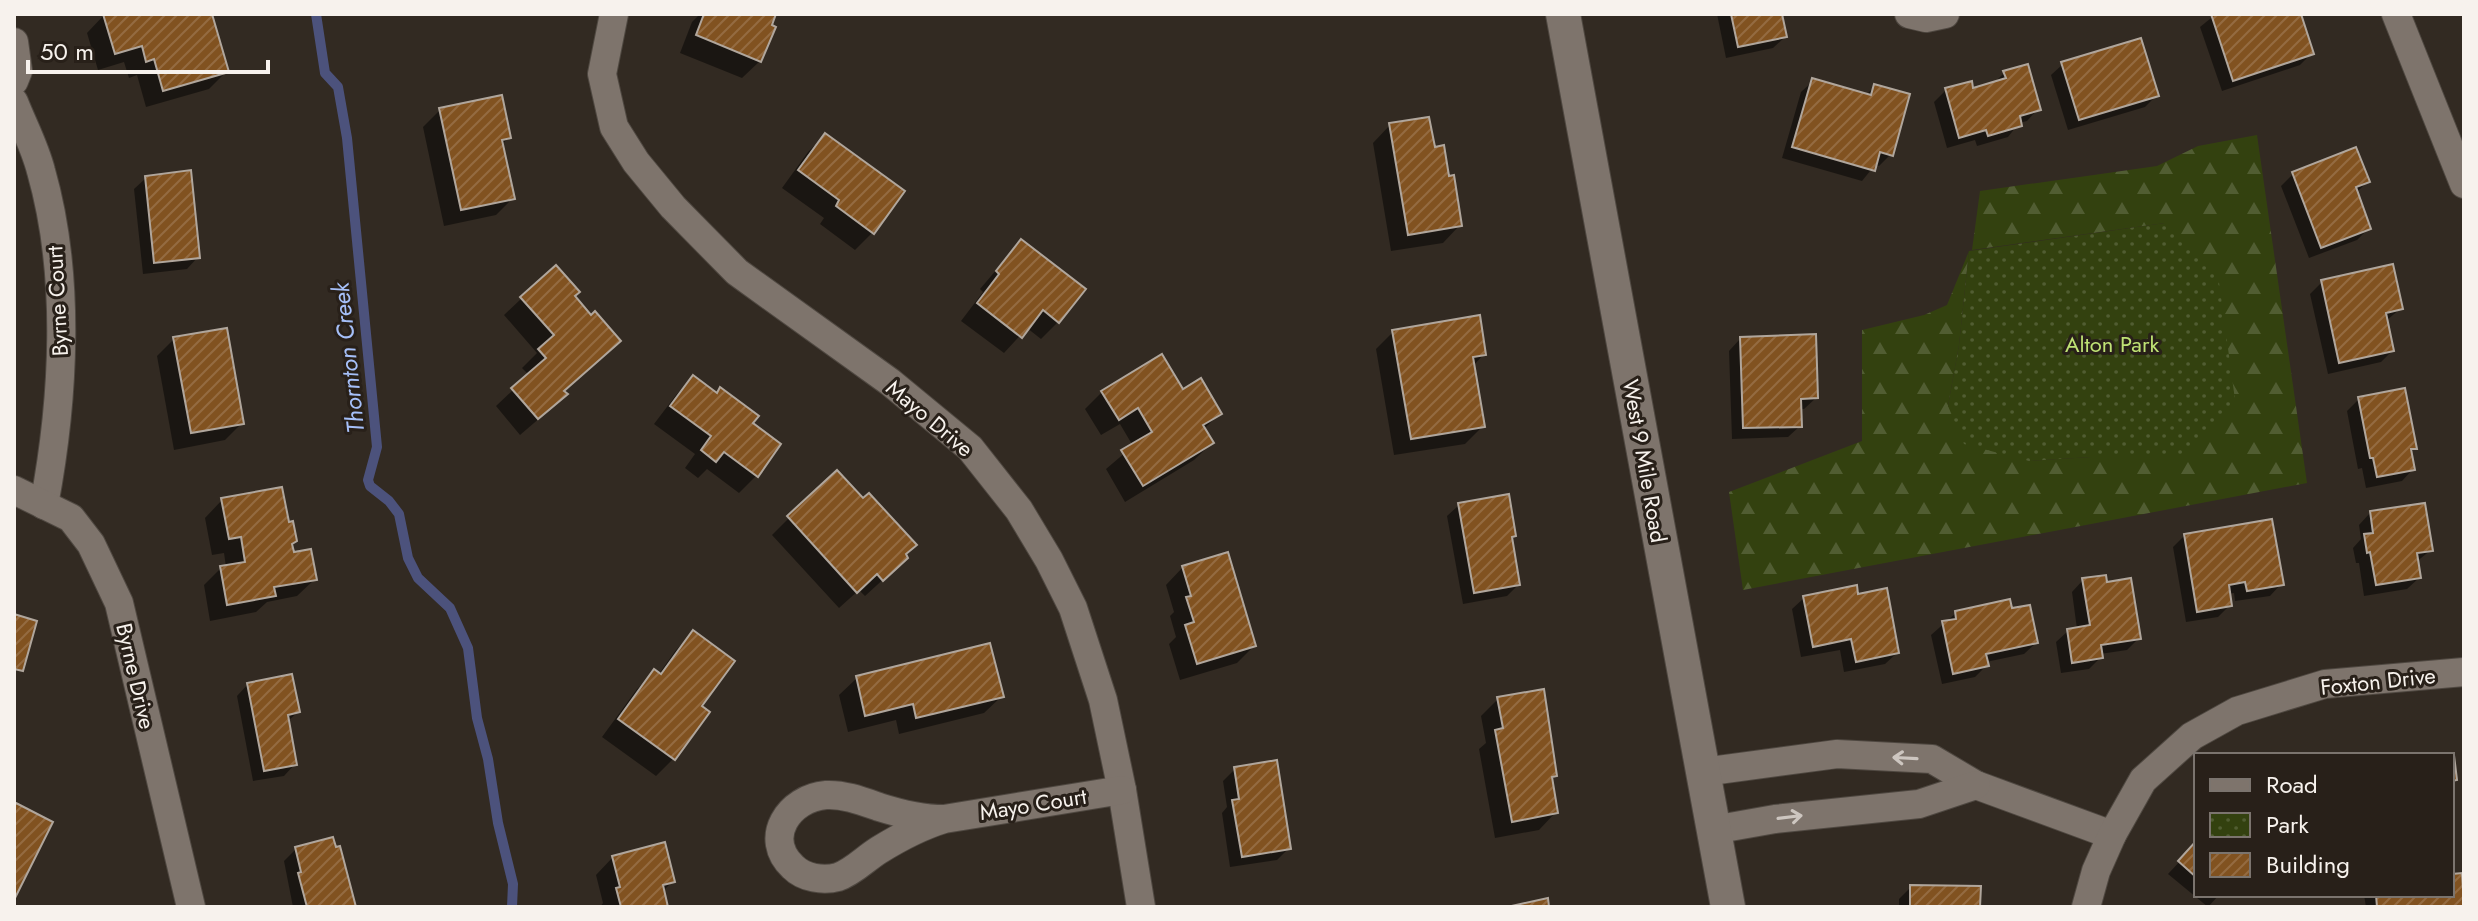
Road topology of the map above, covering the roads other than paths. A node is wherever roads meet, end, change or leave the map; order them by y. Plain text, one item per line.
1 (614, 14) edge
2 (1563, 14) edge
3 (1909, 14) edge
4 (1945, 14) edge
5 (2396, 14) edge
6 (14, 42) edge
7 (14, 81) edge
8 (14, 102) edge
9 (2464, 184) edge
10 (14, 490) edge
11 (44, 505) junction
12 (2464, 672) edge
13 (1703, 772) junction
14 (1976, 785) junction
15 (1122, 790) junction
16 (944, 819) junction
17 (1713, 830) junction
18 (2112, 835) junction
19 (191, 907) edge
20 (1141, 907) edge
21 (1728, 907) edge
22 (2086, 907) edge

1 - 15 street, Mayo Drive
2 - 13 street, West 9 Mile Road
3 - 4 street
5 - 9 street
6 - 7 street
8 - 11 street, Byrne Court
10 - 11 street, Byrne Drive
11 - 19 street, Byrne Drive
12 - 18 street, Foxton Drive
14 -> 13 street
13 - 17 street, West 9 Mile Road
17 -> 14 street
14 - 18 street
15 - 16 street, Mayo Court
15 - 20 street, Mayo Drive
16 - 16 street, Mayo Court
17 - 21 street, West 9 Mile Road
18 - 22 street, Foxton Drive

